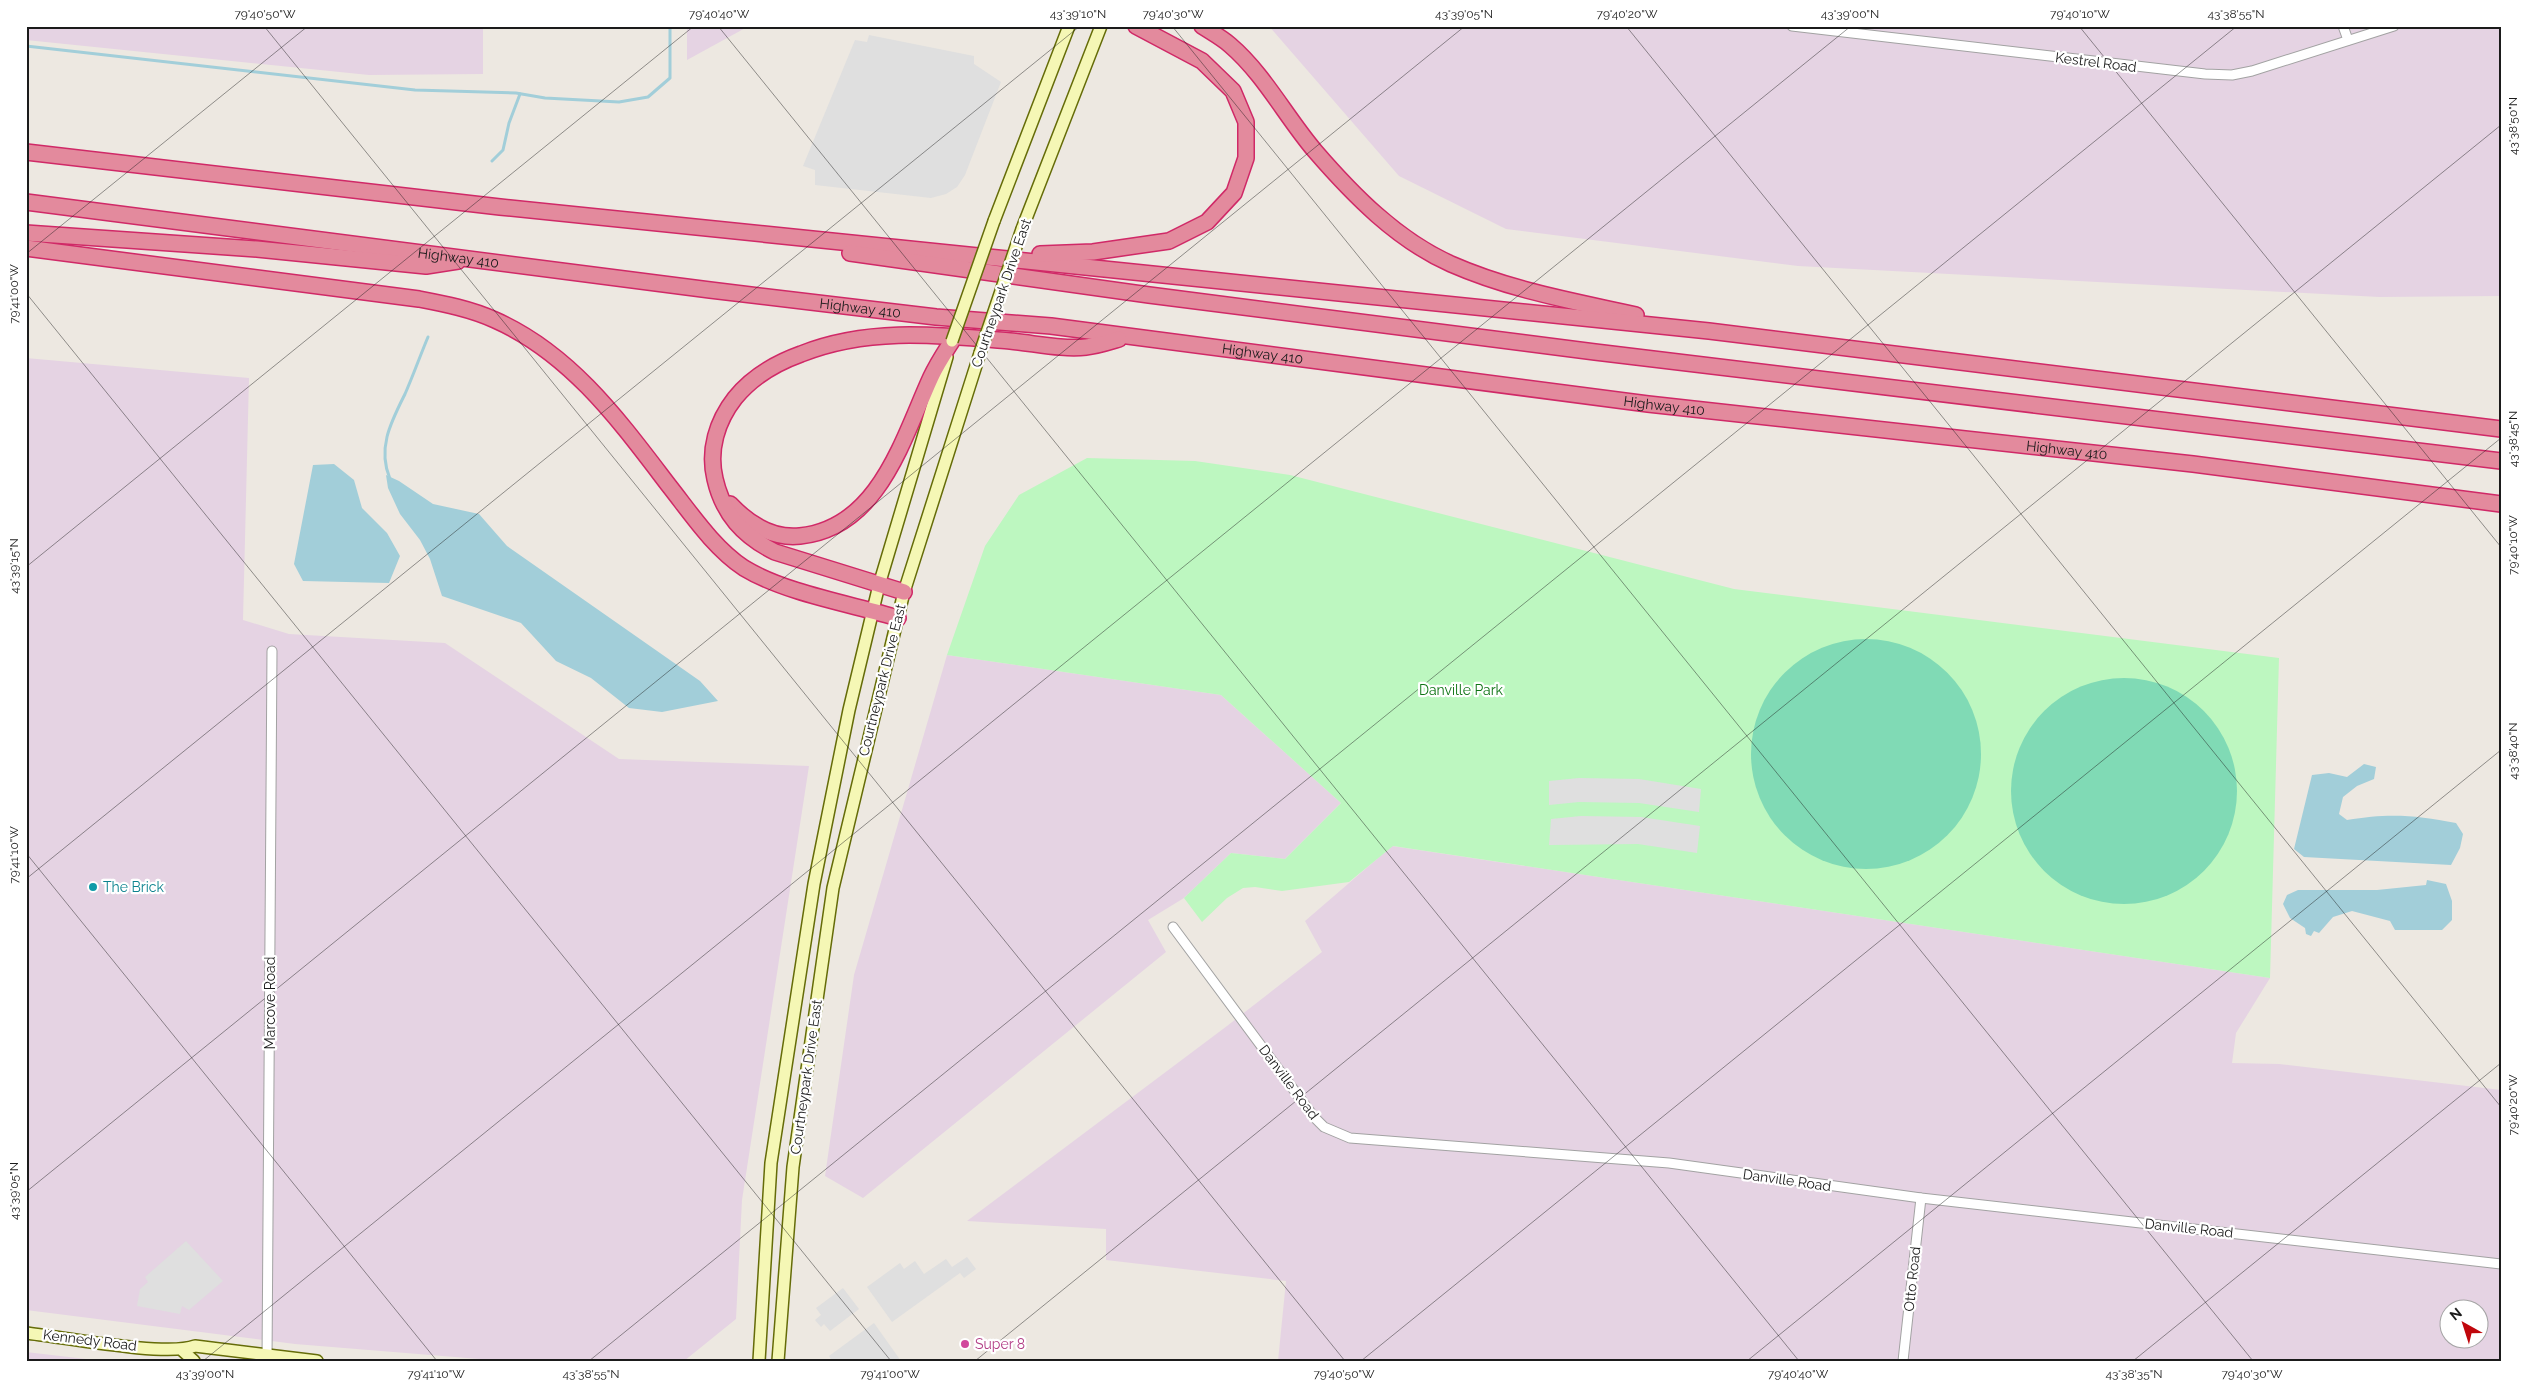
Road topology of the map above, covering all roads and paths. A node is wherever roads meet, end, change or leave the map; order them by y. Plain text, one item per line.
1 (1069, 26) edge
2 (1102, 26) edge
3 (1136, 26) edge
4 (1202, 26) edge
5 (1792, 26) edge
6 (2343, 26) edge
7 (2394, 26) edge
8 (2348, 40) junction
9 (26, 152) edge
10 (26, 202) edge
11 (500, 207) junction
12 (26, 233) edge
13 (854, 243) junction
14 (26, 248) edge
15 (475, 258) junction
16 (1709, 331) junction
17 (1128, 337) junction
18 (952, 340) junction
19 (2398, 415) junction
20 (2501, 424) edge
21 (2501, 429) edge
22 (2501, 461) edge
23 (714, 476) junction
24 (2501, 504) edge
25 (880, 585) junction
26 (904, 592) junction
27 (873, 610) junction
28 (898, 618) junction
29 (272, 651) dead end
30 (1172, 927) dead end
31 (1921, 1198) junction
32 (2501, 1264) edge
33 (26, 1333) edge
34 (183, 1351) junction
35 (267, 1358) edge
36 (194, 1361) edge
37 (317, 1361) edge
38 (759, 1361) edge
39 (778, 1361) edge
40 (1903, 1361) edge

1 - 18 main road, Courtneypark Drive East, bridge
2 - 26 main road, Courtneypark Drive East, bridge
3 - 13 highway
4 - 16 highway
5 - 8 street, Kestrel Road
6 - 8 street
7 - 8 street, Kestrel Road
9 - 11 highway
10 - 15 highway, Highway 410
11 - 13 highway
11 - 22 highway
12 - 15 highway
13 - 16 highway
14 - 27 highway
15 - 17 highway, Highway 410
16 - 19 highway
17 - 23 highway
17 - 24 highway, Highway 410
18 - 23 highway
18 - 25 main road, Courtneypark Drive East
19 - 20 highway
19 - 21 highway
23 - 25 highway
25 - 26 highway
25 - 27 main road, Courtneypark Drive East
26 - 28 main road, Courtneypark Drive East
27 - 28 highway
27 - 38 main road, Courtneypark Drive East
28 - 39 main road, Courtneypark Drive East
29 - 35 street, Marcove Road
30 - 31 street, Danville Road
31 - 32 street, Danville Road
31 - 40 street, Otto Road
33 - 34 main road, Kennedy Road
34 - 35 main road, Kennedy Road
34 - 36 main road
35 - 37 main road, Kennedy Road

